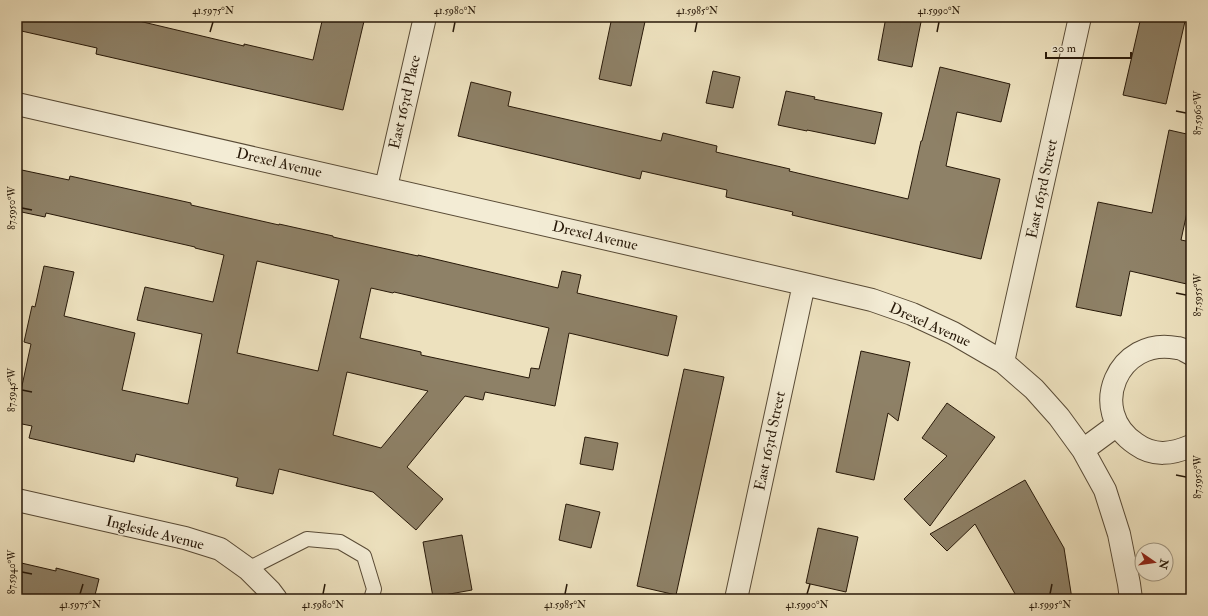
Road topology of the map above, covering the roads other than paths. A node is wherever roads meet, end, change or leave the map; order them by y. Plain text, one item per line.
1 (425, 17) edge
2 (1080, 17) edge
3 (17, 104) edge
4 (386, 187) junction
5 (804, 284) junction
6 (1191, 354) edge
7 (1003, 362) junction
8 (1117, 425) junction
9 (1191, 446) edge
10 (1083, 450) junction
11 (17, 500) edge
12 (248, 569) junction
13 (276, 599) edge
14 (371, 599) edge
15 (736, 599) edge
16 (1131, 599) edge

1 - 4 street, East 163rd Place
2 - 7 street, East 163rd Street
3 - 4 street, Drexel Avenue
4 - 5 street, Drexel Avenue
5 - 7 street, Drexel Avenue
5 - 15 street, East 163rd Street
6 - 8 street
7 - 10 street, Drexel Avenue
8 - 9 street
8 - 10 street
10 - 16 street, Drexel Avenue
11 - 12 street, Ingleside Avenue
12 - 13 street, Ingleside Avenue
12 - 14 lane

